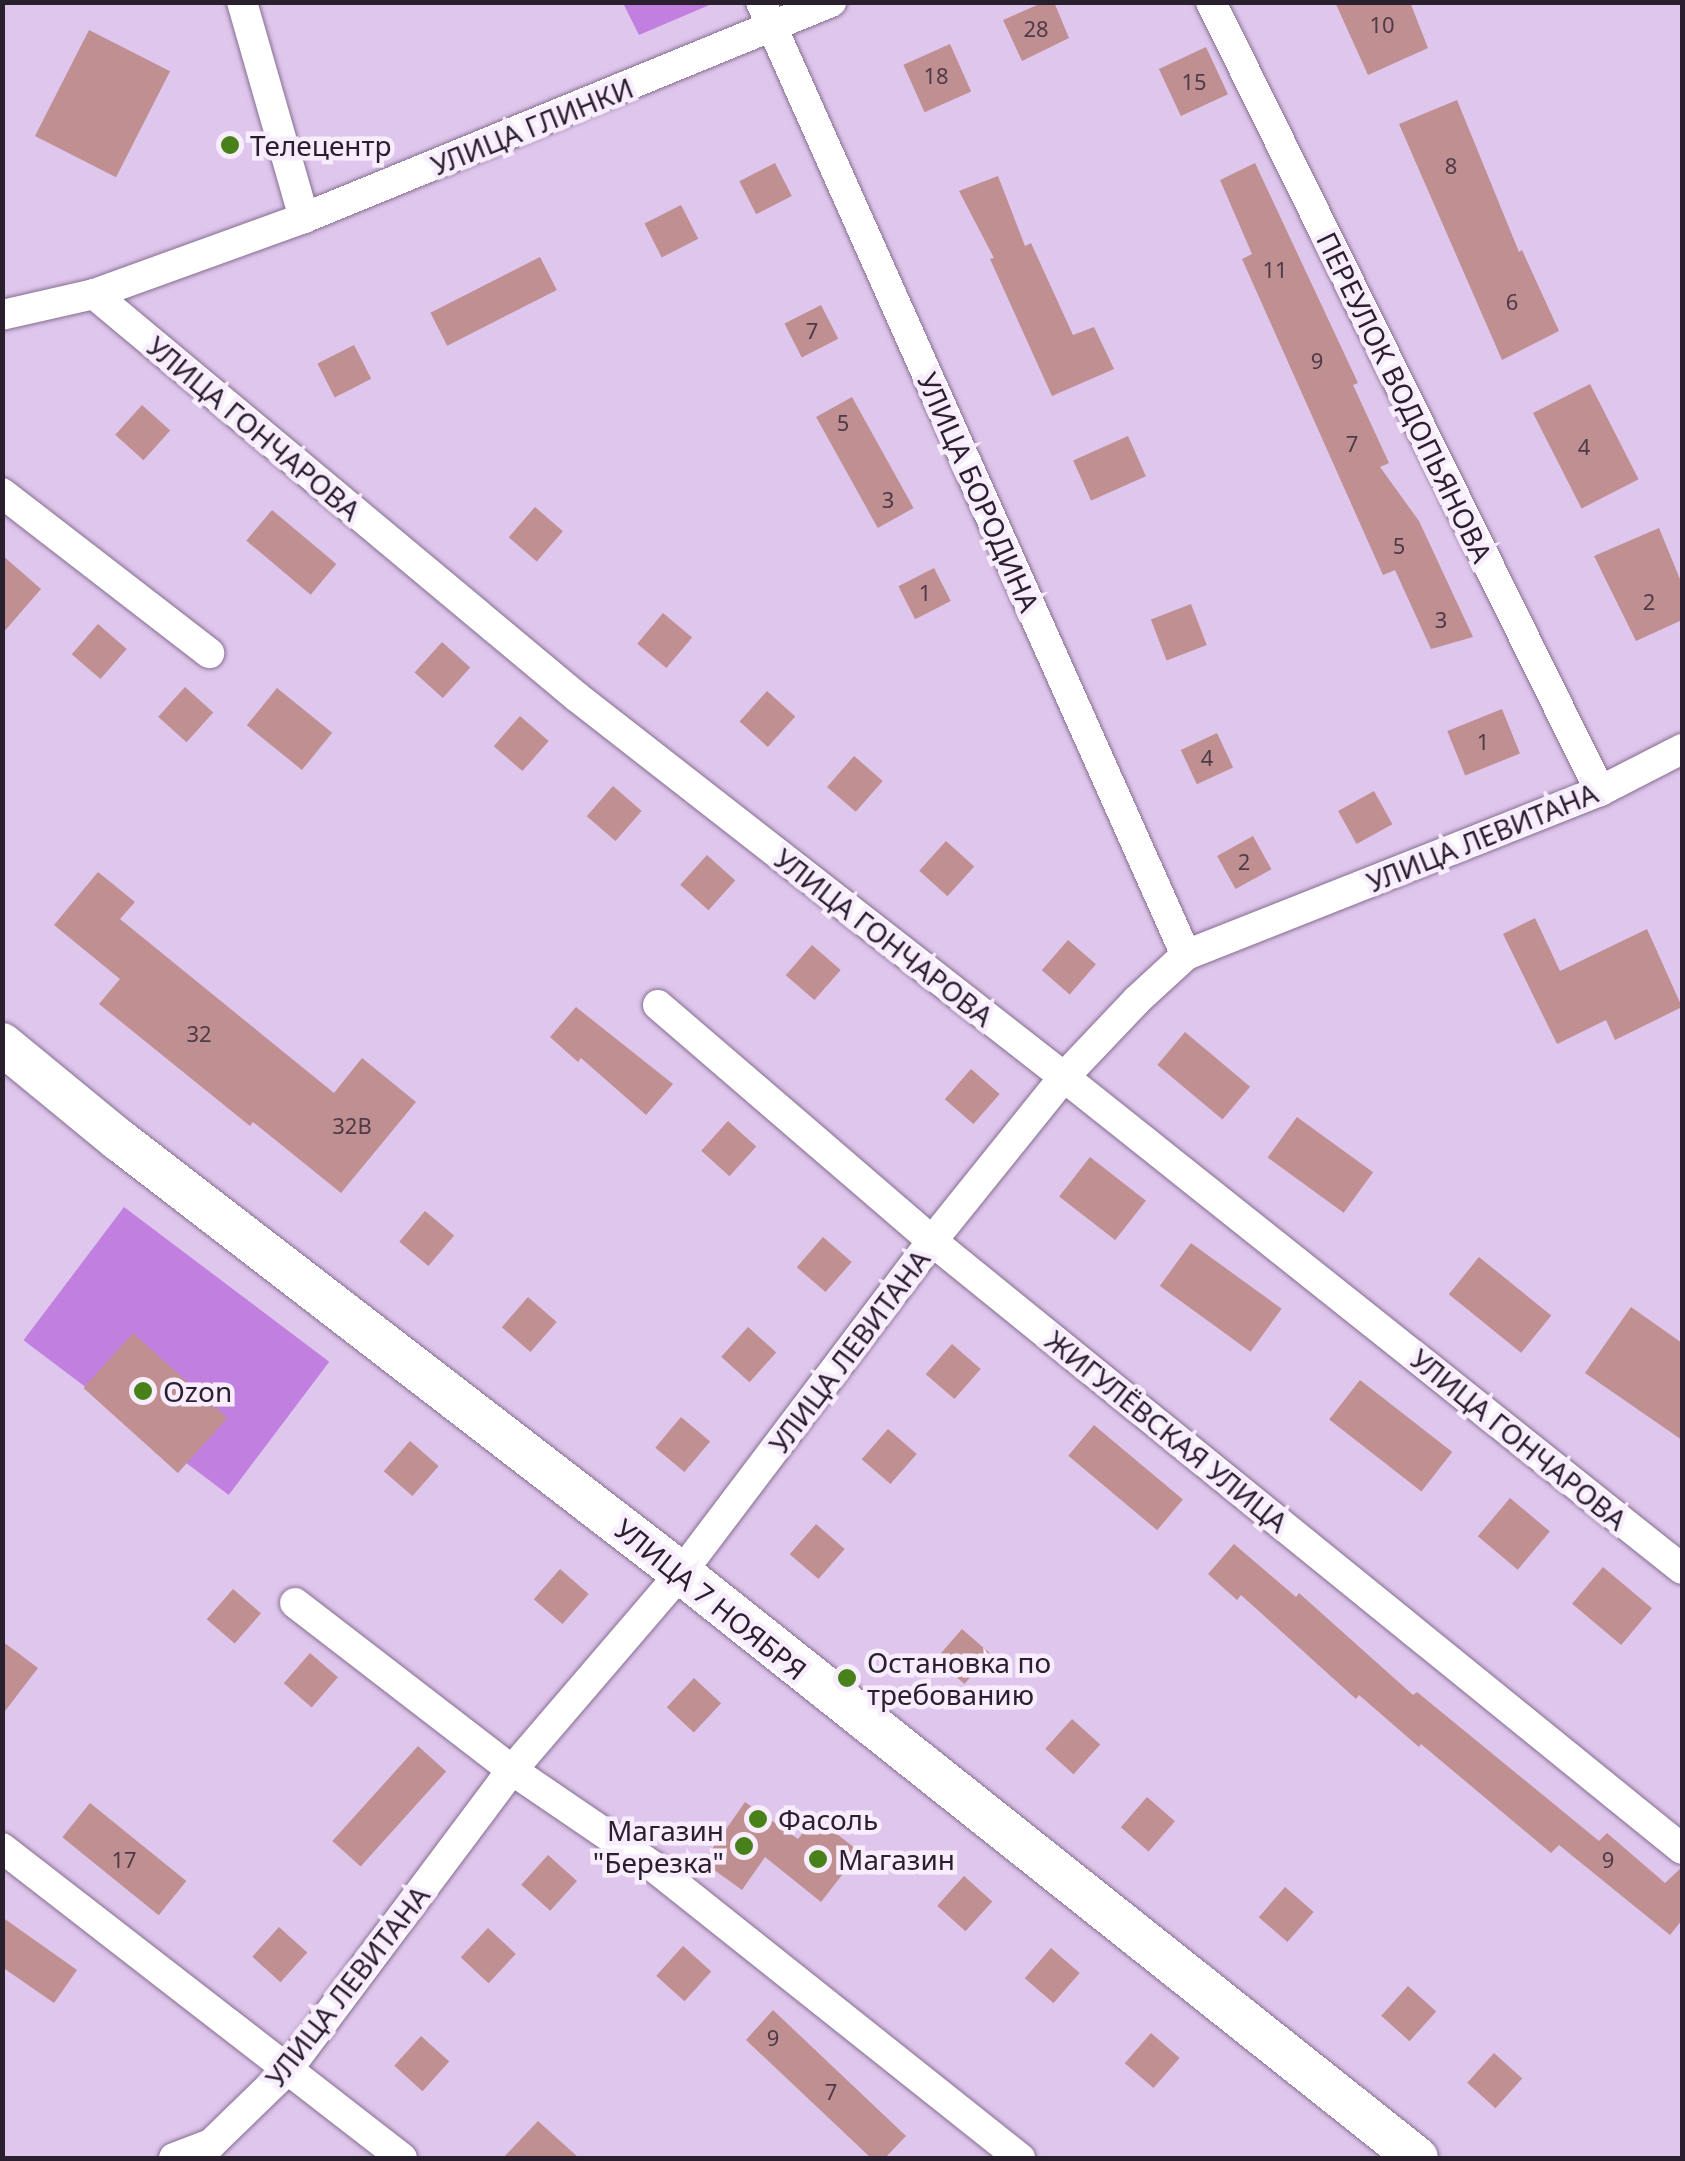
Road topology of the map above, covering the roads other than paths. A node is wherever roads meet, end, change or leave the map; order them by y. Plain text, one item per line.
1 (242, 2) edge
2 (831, 2) edge
3 (1211, 2) edge
4 (766, 16) edge
5 (304, 218) junction
6 (94, 294) junction
7 (3, 311) edge
8 (2, 493) edge
9 (209, 653) dead end
10 (1682, 750) edge
11 (1600, 791) junction
12 (1186, 955) junction
13 (658, 1005) dead end
14 (2, 1044) edge
15 (1064, 1077) junction
16 (932, 1241) junction
17 (1682, 1569) edge
18 (682, 1573) junction
19 (295, 1603) dead end
20 (512, 1770) junction
21 (2, 1848) edge
22 (1682, 1849) edge
23 (288, 2069) junction
24 (174, 2158) edge
25 (402, 2158) edge
26 (1020, 2158) edge
27 (1417, 2158) edge

1 - 5 street
2 - 4 street, УЛИЦА ГЛИНКИ
3 - 11 street, ПЕРЕУЛОК ВОДОПЬЯНОВА
4 - 5 street, УЛИЦА ГЛИНКИ
4 - 12 street, УЛИЦА БОРОДИНА
5 - 6 street, УЛИЦА ГЛИНКИ
6 - 7 street, УЛИЦА ГЛИНКИ
6 - 15 street, УЛИЦА ГОНЧАРОВА
8 - 9 street
10 - 11 street, УЛИЦА ЛЕВИТАНА
11 - 12 street, УЛИЦА ЛЕВИТАНА
12 - 15 street, УЛИЦА ЛЕВИТАНА
13 - 16 street, ЖИГУЛЁВСКАЯ УЛИЦА
14 - 18 street, УЛИЦА 7 НОЯБРЯ
15 - 16 street, УЛИЦА ЛЕВИТАНА
15 - 17 street, УЛИЦА ГОНЧАРОВА
16 - 18 street, УЛИЦА ЛЕВИТАНА
16 - 22 street, ЖИГУЛЁВСКАЯ УЛИЦА
18 - 20 street, УЛИЦА ЛЕВИТАНА
18 - 27 street, УЛИЦА 7 НОЯБРЯ
19 - 20 street
20 - 23 street, УЛИЦА ЛЕВИТАНА
20 - 26 street
21 - 23 street
23 - 24 street, УЛИЦА ЛЕВИТАНА
23 - 25 street

